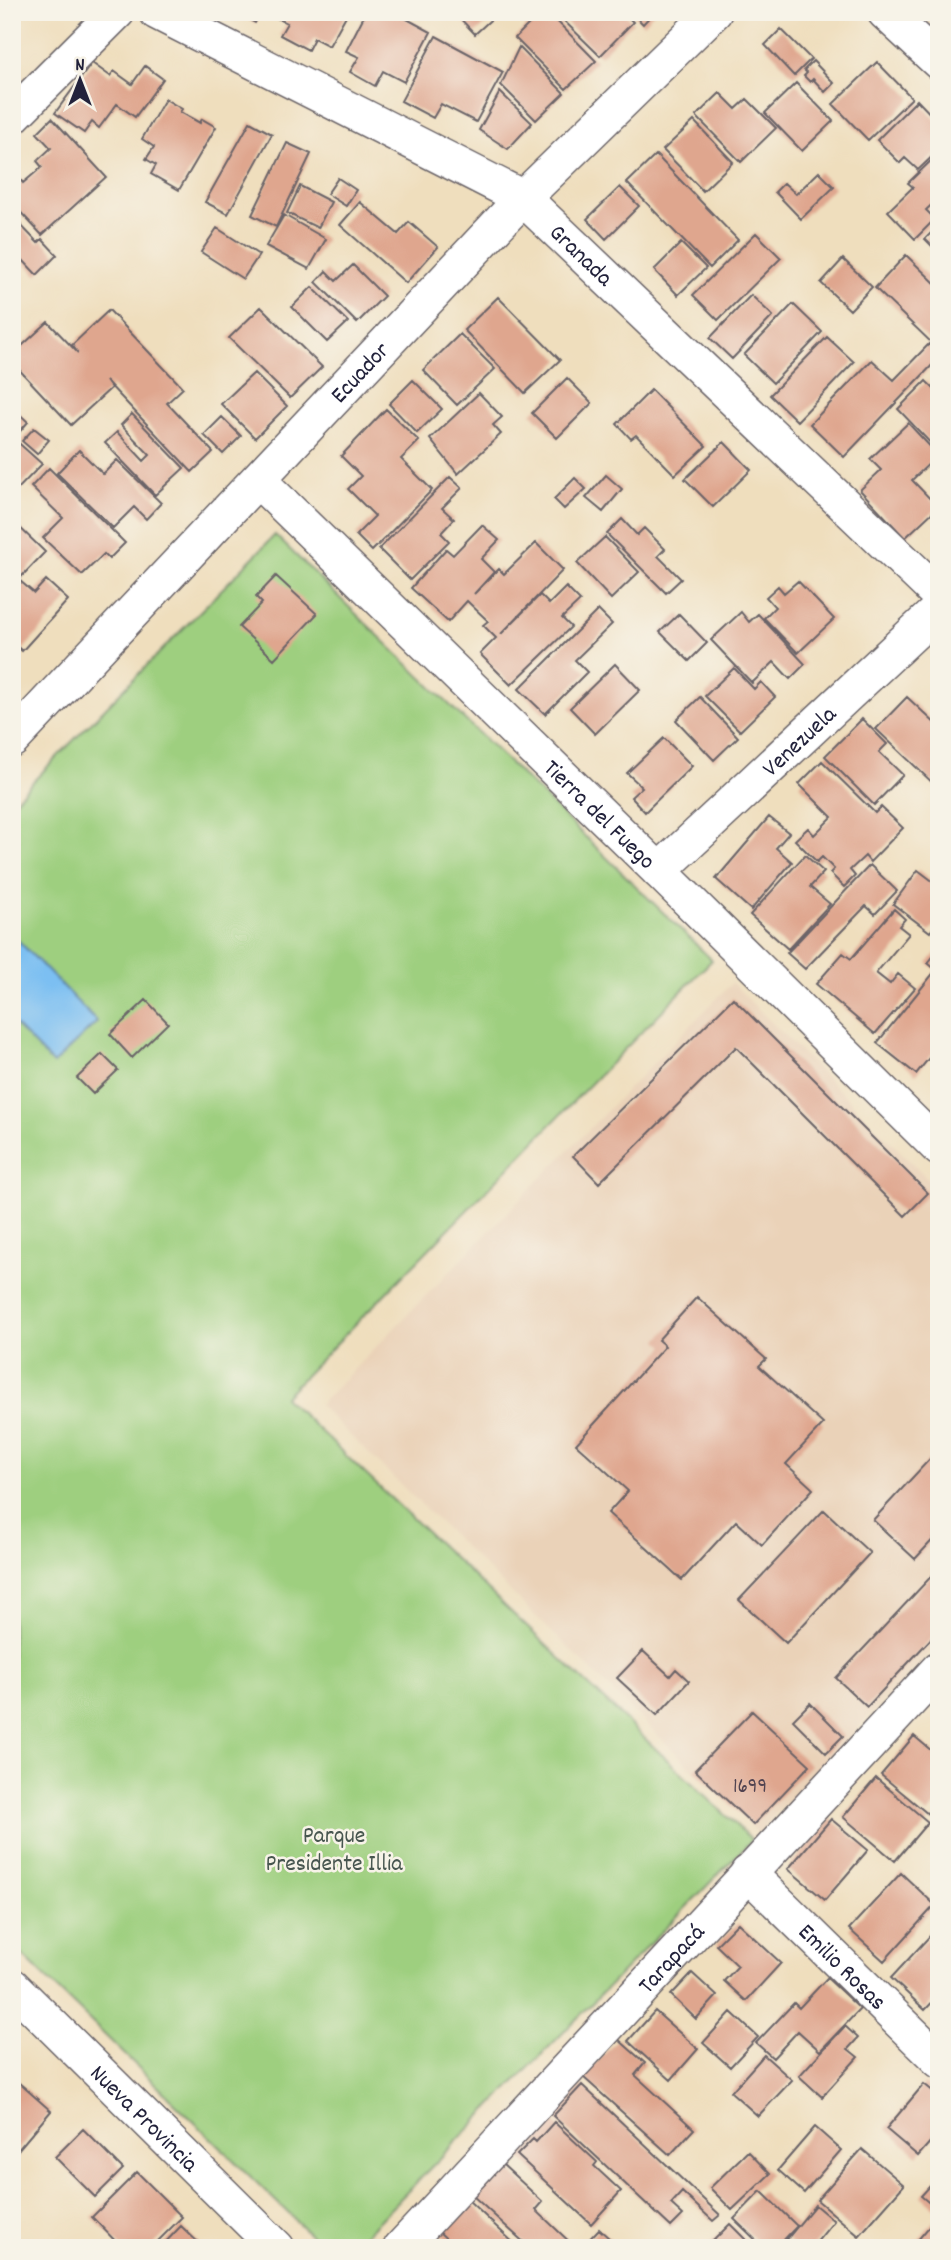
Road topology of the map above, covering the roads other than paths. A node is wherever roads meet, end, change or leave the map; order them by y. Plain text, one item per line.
1 (117, 12) edge
2 (157, 12) edge
3 (714, 12) edge
4 (885, 12) edge
5 (939, 62) edge
6 (12, 117) edge
7 (523, 198) junction
8 (258, 480) junction
9 (939, 595) edge
10 (939, 609) edge
11 (12, 740) edge
12 (659, 871) junction
13 (939, 1149) edge
14 (939, 1669) edge
15 (748, 1872) junction
16 (12, 1986) edge
17 (939, 2060) edge
18 (277, 2248) edge
19 (401, 2248) edge

1 - 6 street
2 - 7 street, Granada
3 - 7 street, Ecuador
4 - 5 street
7 - 8 street, Ecuador
7 - 9 street, Granada
8 - 11 street, Ecuador
8 - 12 street, Tierra del Fuego
10 - 12 street, Venezuela
12 - 13 street, Tierra del Fuego
14 - 15 street, Tarapacá
15 - 17 street, Emilio Rosas
15 - 19 street, Tarapacá
16 - 18 street, Nueva Provincia

